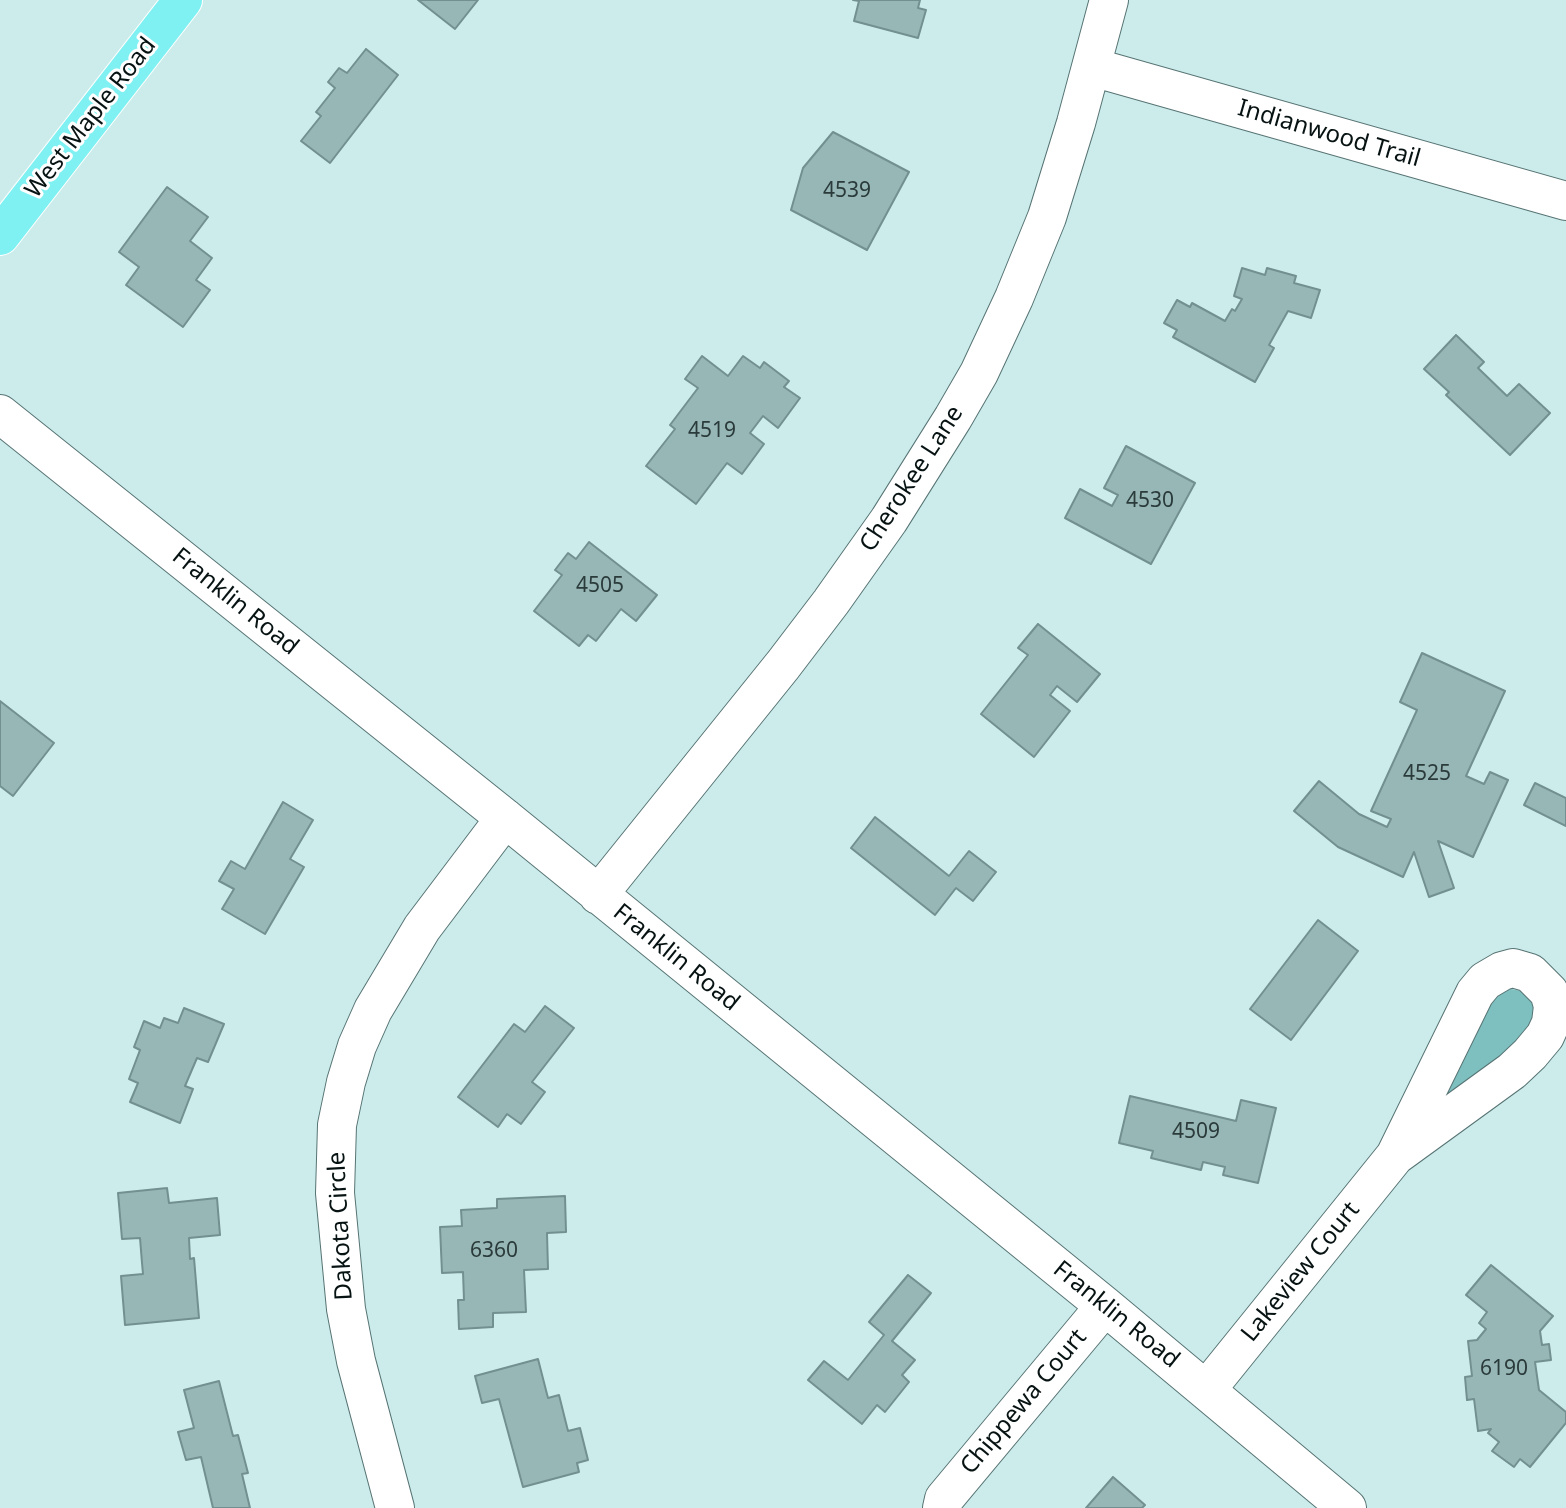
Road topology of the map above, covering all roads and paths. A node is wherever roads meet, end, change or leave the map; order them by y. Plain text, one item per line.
1 (183, 0) edge
2 (1110, 0) edge
3 (1092, 67) junction
4 (1566, 201) edge
5 (0, 236) edge
6 (0, 414) edge
7 (505, 818) junction
8 (598, 895) junction
9 (1395, 1156) junction
10 (1105, 1306) junction
11 (1207, 1389) junction
12 (934, 1505) edge
13 (395, 1508) edge
14 (1346, 1508) edge

1 - 5 main road, West Maple Road
2 - 3 street, Cherokee Lane
3 - 4 street, Indianwood Trail
3 - 8 street, Cherokee Lane
6 - 7 street, Franklin Road
7 - 8 street, Franklin Road
7 - 13 street, Dakota Circle
8 - 10 street, Franklin Road
9 - 9 street, Lakeview Court
9 - 11 street, Lakeview Court
10 - 11 street, Franklin Road
10 - 12 street, Chippewa Court
11 - 14 street, Franklin Road

